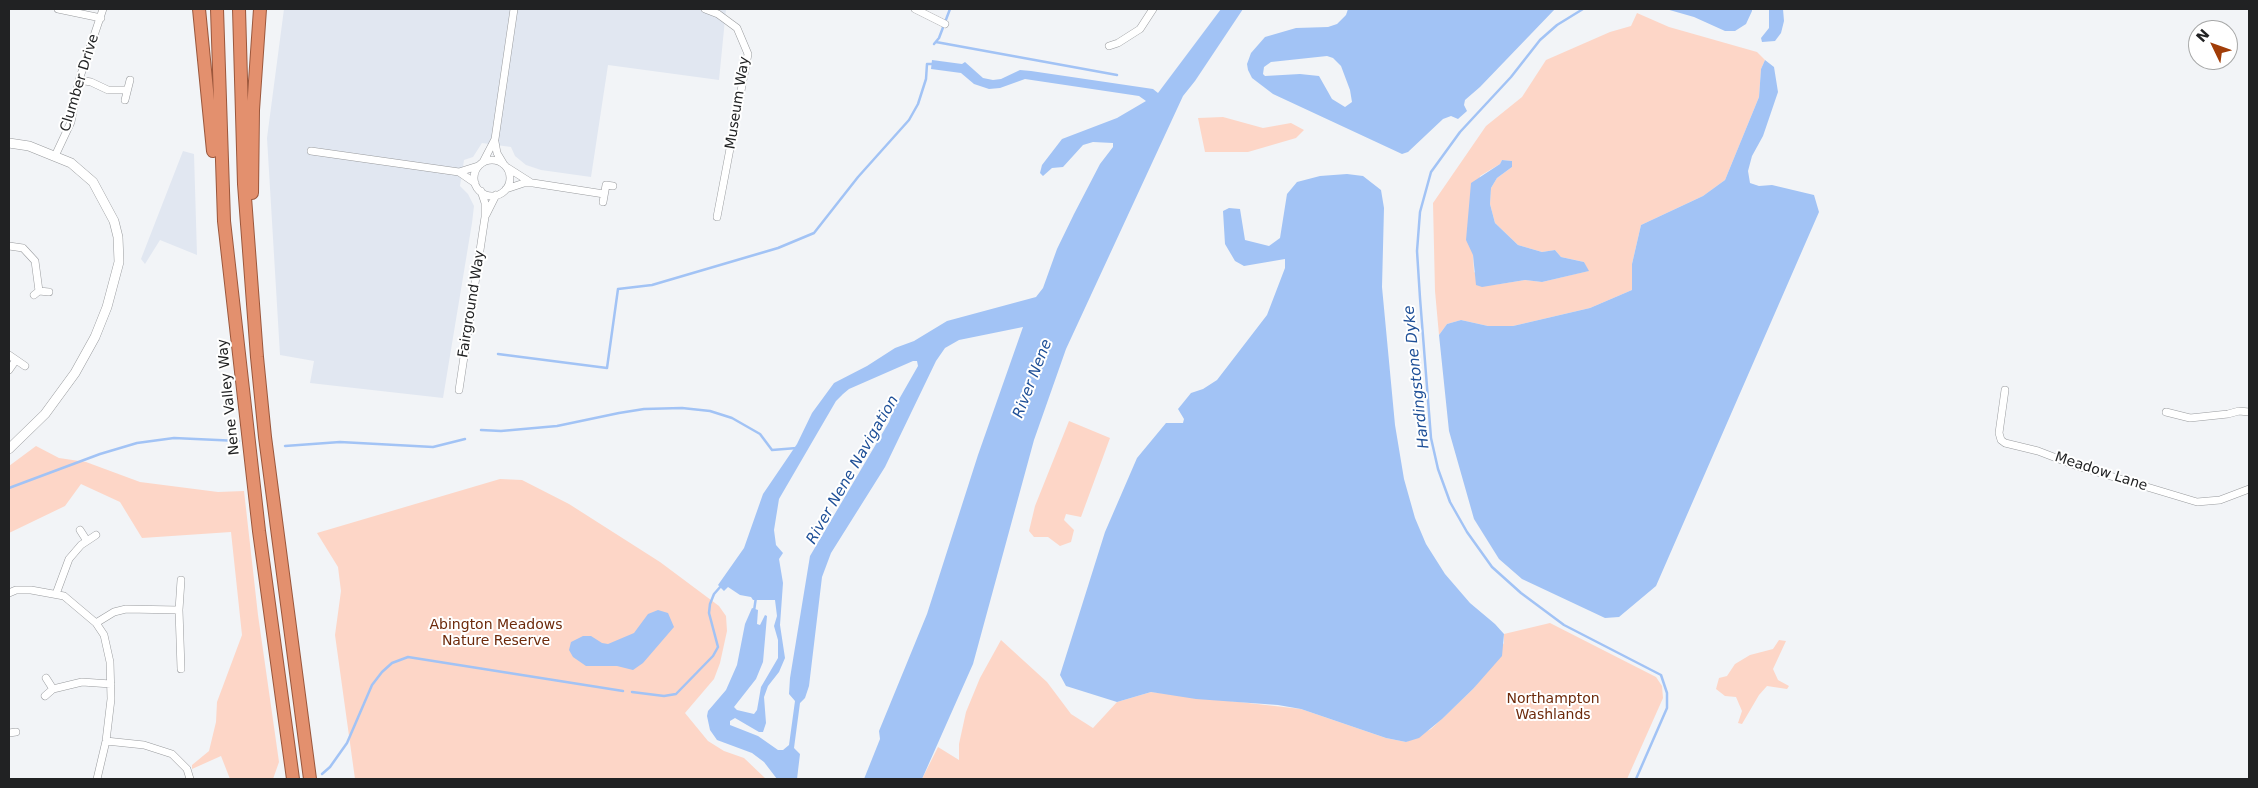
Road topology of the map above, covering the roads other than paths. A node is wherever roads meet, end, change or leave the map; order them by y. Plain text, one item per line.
1 (58, 9) edge
2 (103, 9) edge
3 (199, 9) edge
4 (217, 9) edge
5 (239, 9) edge
6 (260, 9) edge
7 (514, 9) edge
8 (705, 9) edge
9 (915, 9) edge
10 (1153, 9) edge
11 (101, 18) junction
12 (945, 24) dead end
13 (1109, 46) dead end
14 (79, 80) junction
15 (130, 80) dead end
16 (126, 90) junction
17 (126, 100) dead end
18 (495, 139) junction
19 (9, 143) edge
20 (311, 151) dead end
21 (55, 156) junction
22 (481, 164) junction
23 (505, 165) junction
24 (459, 172) junction
25 (475, 183) junction
26 (533, 183) junction
27 (613, 186) dead end
28 (506, 189) junction
29 (481, 191) junction
30 (604, 194) junction
31 (496, 195) junction
32 (603, 202) dead end
33 (717, 216) dead end
34 (485, 217) junction
35 (224, 221) junction
36 (9, 246) edge
37 (250, 278) junction
38 (49, 292) dead end
39 (9, 355) edge
40 (16, 360) junction
41 (25, 366) dead end
42 (9, 370) edge
43 (459, 390) dead end
44 (2006, 390) dead end
45 (2166, 412) dead end
46 (2249, 412) edge
47 (9, 449) edge
48 (2249, 489) edge
49 (80, 530) dead end
50 (96, 536) dead end
51 (87, 541) junction
52 (181, 580) dead end
53 (9, 593) edge
54 (56, 594) junction
55 (179, 610) junction
56 (96, 623) junction
57 (172, 660) dead end
58 (181, 660) junction
59 (180, 669) dead end
60 (46, 678) dead end
61 (111, 684) junction
62 (53, 688) junction
63 (45, 696) dead end
64 (106, 741) junction
65 (97, 779) edge
66 (190, 779) edge
67 (293, 779) edge
68 (310, 779) edge

1 - 11 street
2 - 11 street, Clumber Drive
3 - 35 highway
4 - 35 highway, Nene Valley Way
5 - 37 highway
6 - 37 highway
7 - 18 street
8 - 33 street, Museum Way
9 - 12 street
10 - 13 street
11 - 14 street, Clumber Drive
14 - 16 street
14 - 21 street, Clumber Drive
15 - 16 street
16 - 17 street
18 - 22 street
18 - 23 street
19 - 21 street
20 - 24 street
21 - 47 street
22 - 23 street
22 - 24 street
22 - 25 street
23 - 26 street
23 - 28 street
24 - 25 street
25 - 29 street
26 - 28 street
26 - 30 street
27 - 30 street
28 - 31 street
29 - 31 street
29 - 34 street
30 - 32 street
31 - 34 street
34 - 43 street, Fairground Way
35 - 67 highway, Nene Valley Way
36 - 38 street
37 - 68 highway
39 - 40 street
40 - 41 street
40 - 42 street
44 - 48 street, Meadow Lane
45 - 46 street
49 - 51 street
50 - 51 street
51 - 54 street
52 - 55 street
53 - 54 street
54 - 56 street
55 - 56 street
55 - 58 street
56 - 61 street
57 - 58 street
58 - 59 street
60 - 62 street
61 - 62 street
61 - 64 street
62 - 63 street
64 - 65 street
64 - 66 street

